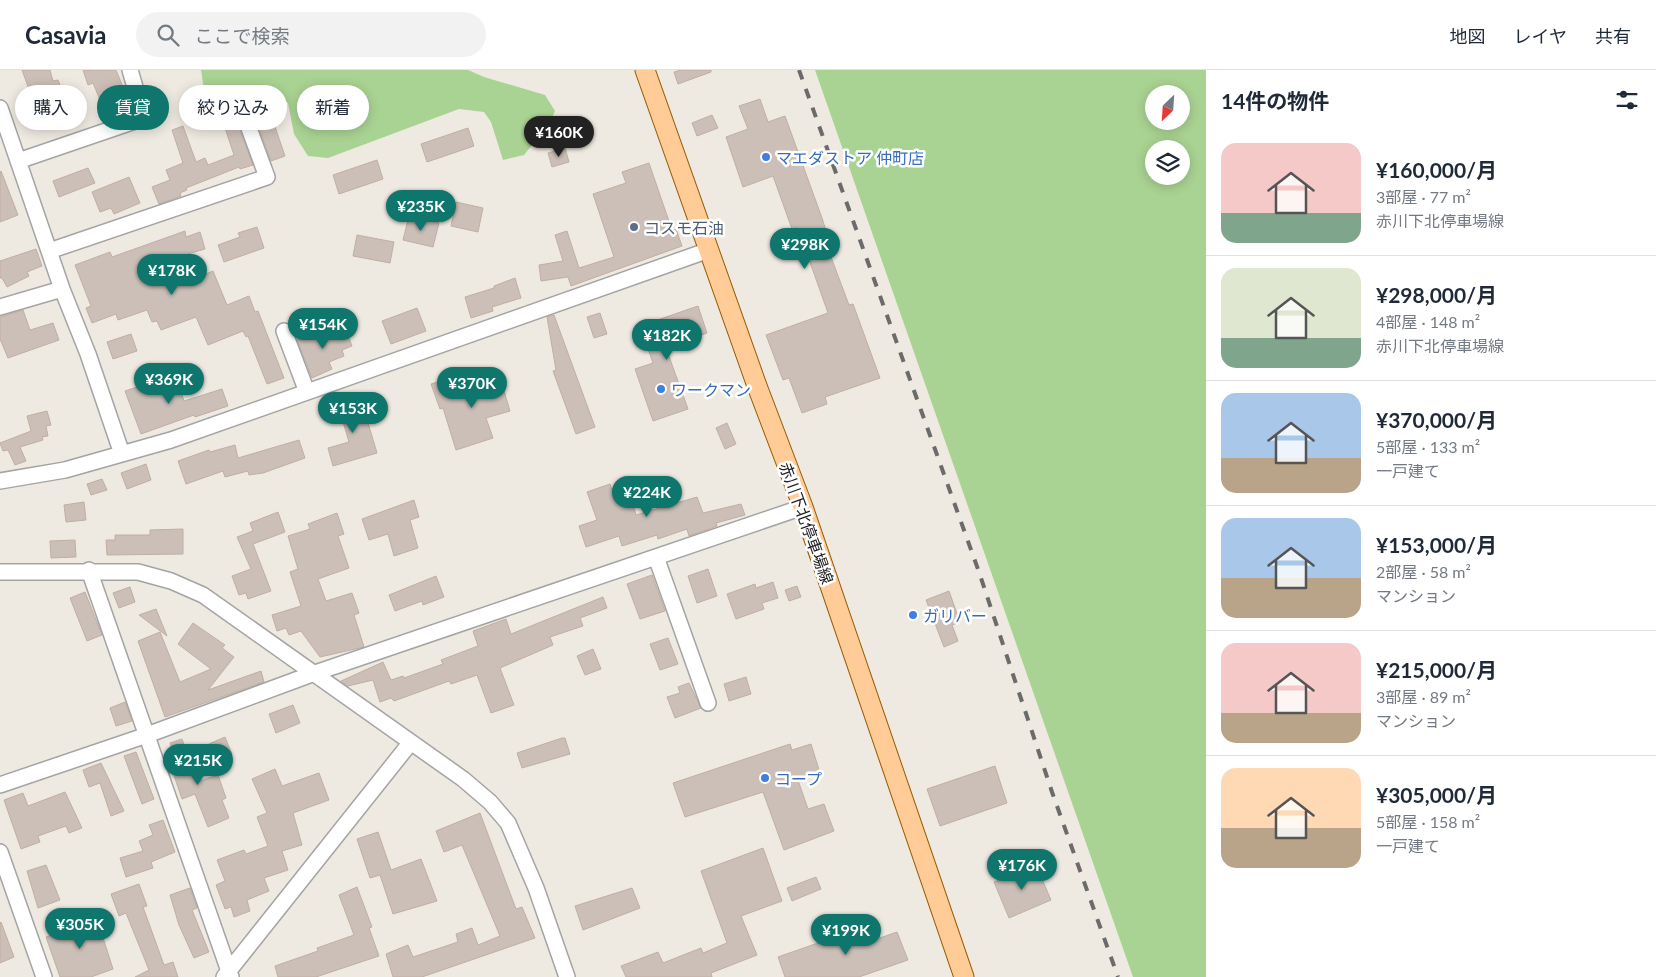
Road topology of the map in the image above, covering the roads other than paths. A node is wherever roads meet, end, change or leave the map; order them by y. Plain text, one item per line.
1 (130, 70) edge
2 (645, 70) edge
3 (0, 108) edge
4 (3, 124) edge
5 (249, 130) edge
6 (18, 161) junction
7 (709, 250) junction
8 (48, 251) junction
9 (62, 289) junction
10 (0, 308) edge
11 (284, 331) dead end
12 (307, 392) junction
13 (122, 454) junction
14 (0, 481) edge
15 (803, 507) junction
16 (656, 557) junction
17 (89, 570) junction
18 (0, 572) edge
19 (312, 674) junction
20 (708, 703) dead end
21 (147, 735) junction
22 (412, 742) junction
23 (0, 785) edge
24 (0, 852) edge
25 (228, 975) edge
26 (44, 977) edge
27 (567, 977) edge
28 (964, 977) edge

1 - 6 street
2 - 7 main road, 赤川下北停車場線
3 - 4 street
4 - 6 street
5 - 8 street
6 - 8 street
7 - 12 street
7 - 15 main road, 赤川下北停車場線
8 - 9 street
9 - 10 street
9 - 13 street
11 - 12 street
12 - 13 street
13 - 14 street
15 - 16 street
15 - 28 main road, 赤川下北停車場線
16 - 19 street
16 - 20 street
17 - 18 street
17 - 19 street
17 - 21 street
19 - 21 street
19 - 22 street
21 - 23 street
21 - 25 street
22 - 25 street
22 - 27 street
24 - 26 street

